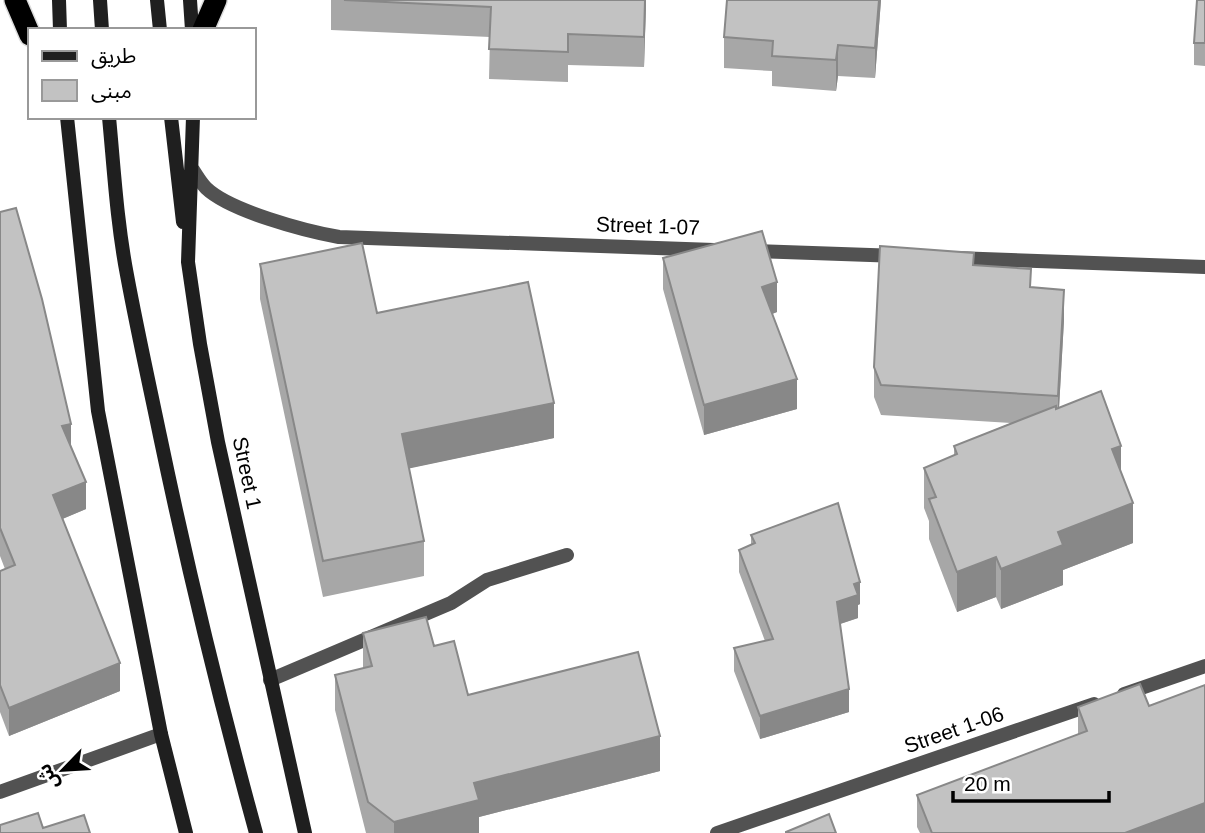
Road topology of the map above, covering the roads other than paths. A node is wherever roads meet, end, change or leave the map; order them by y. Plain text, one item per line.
1 (15, 0) edge
2 (59, 0) edge
3 (100, 0) edge
4 (157, 0) edge
5 (190, 0) edge
6 (216, 0) edge
7 (60, 28) edge
8 (102, 28) edge
9 (160, 28) edge
10 (192, 28) edge
11 (203, 28) edge
12 (28, 30) edge
13 (67, 119) edge
14 (109, 119) edge
15 (171, 119) edge
16 (193, 119) edge
17 (193, 170) junction
18 (912, 257) edge
19 (940, 258) edge
20 (188, 262) junction
21 (1205, 267) edge
22 (567, 555) dead end
23 (1205, 666) edge
24 (270, 680) junction
25 (161, 734) junction
26 (0, 792) edge
27 (186, 833) edge
28 (257, 833) edge
29 (304, 833) edge
30 (717, 833) edge

1 - 12 highway
2 - 7 main road
3 - 8 main road
4 - 9 main road
5 - 10 main road
6 - 11 highway
13 - 25 main road
14 - 28 main road
15 - 20 main road
16 - 17 main road, Street 1
17 - 18 street, Street 1-07
17 - 20 main road, Street 1
19 - 21 street
20 - 24 main road, Street 1
22 - 24 street
23 - 30 street, Street 1-06
24 - 29 main road, Street 1
25 - 26 street
25 - 27 main road

